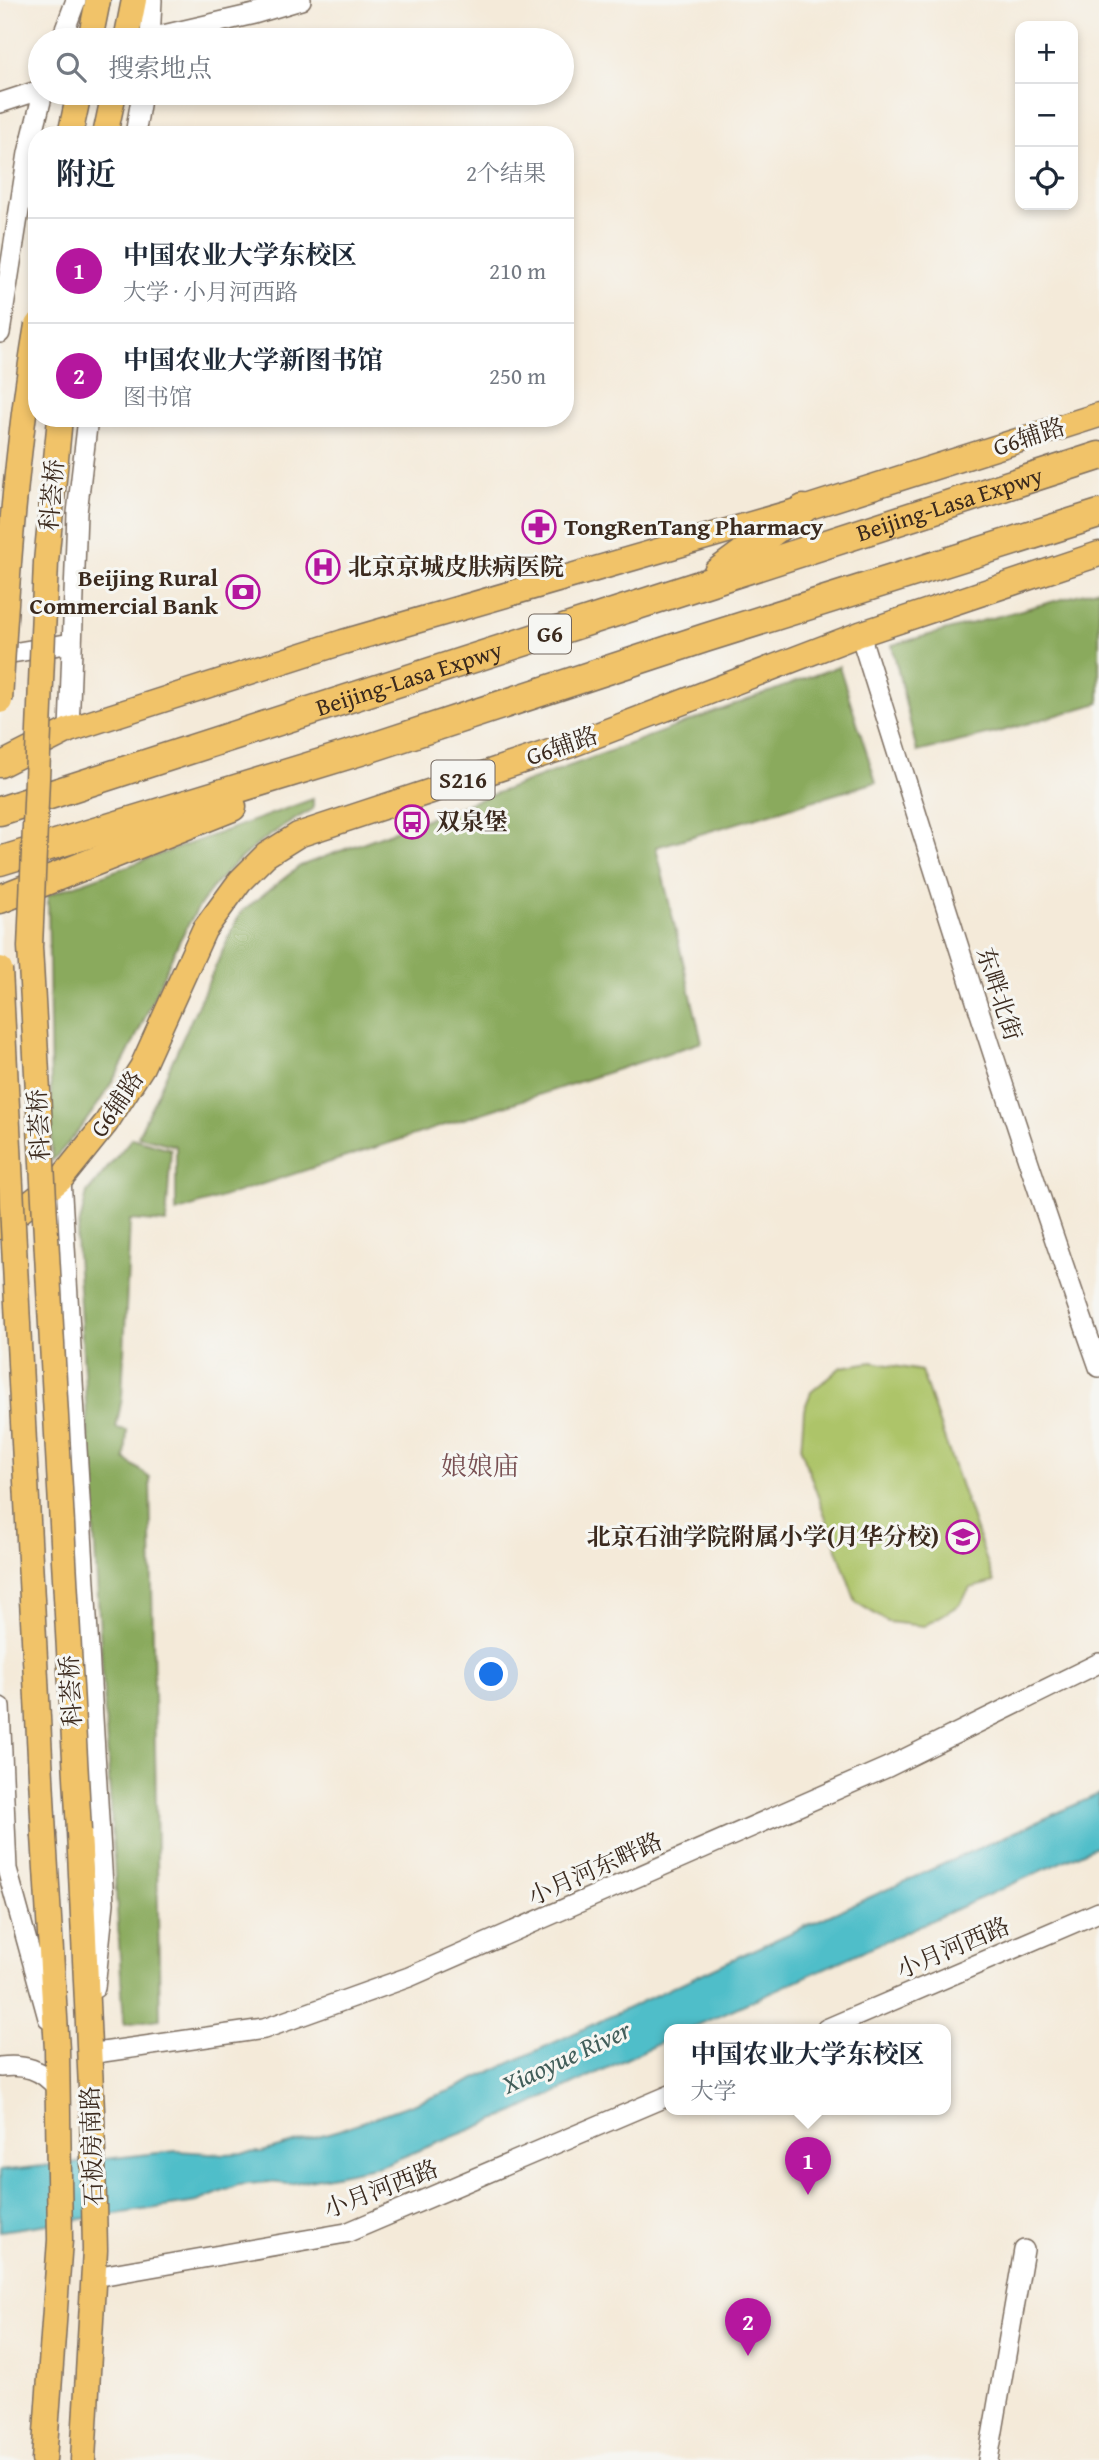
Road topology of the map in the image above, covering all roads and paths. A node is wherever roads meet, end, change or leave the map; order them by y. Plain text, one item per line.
1 (76, 0) edge
2 (98, 0) edge
3 (134, 0) edge
4 (152, 0) edge
5 (301, 0) edge
6 (66, 28) edge
7 (92, 28) edge
8 (140, 28) edge
9 (145, 28) edge
10 (191, 28) edge
11 (28, 96) edge
12 (0, 103) edge
13 (39, 105) edge
14 (76, 105) edge
15 (111, 105) edge
16 (140, 105) edge
17 (34, 126) edge
18 (72, 126) edge
19 (107, 126) edge
20 (136, 126) edge
21 (28, 149) edge
22 (0, 333) edge
23 (28, 386) edge
24 (1099, 415) edge
25 (59, 427) edge
26 (87, 427) edge
27 (1099, 456) edge
28 (803, 509) junction
29 (1099, 514) edge
30 (1099, 554) edge
31 (698, 587) junction
32 (860, 634) junction
33 (72, 643) junction
34 (0, 655) edge
35 (0, 701) edge
36 (69, 730) junction
37 (367, 749) junction
38 (0, 765) edge
39 (0, 811) edge
40 (0, 861) edge
41 (0, 899) edge
42 (0, 969) edge
43 (1, 1034) edge
44 (61, 1179) junction
45 (0, 1227) edge
46 (1099, 1367) edge
47 (1099, 1663) edge
48 (0, 1707) edge
49 (79, 1831) joint
50 (44, 1836) joint
51 (1099, 1912) edge
52 (838, 2024) edge
53 (57, 2050) junction
54 (89, 2051) junction
55 (0, 2067) edge
56 (57, 2088) junction
57 (664, 2098) edge
58 (1024, 2250) dead end
59 (94, 2277) junction
60 (44, 2460) edge
61 (83, 2460) edge
62 (988, 2460) edge

1 - 6 street
2 - 7 main road
3 - 8 main road
4 - 9 street
5 - 10 street
11 - 12 street
13 - 17 street
14 - 18 main road
15 - 19 main road
16 - 20 street
21 - 22 street
23 - 35 main road, 科荟桥, bridge
24 - 28 main road, G6辅路
25 - 49 main road, 科荟桥, bridge
26 - 33 street
27 - 31 highway, Beijing-Lasa Expwy / G6
28 - 31 highway
28 - 36 main road, G6辅路
29 - 37 highway, G6
30 - 32 main road, G6辅路 / S216
31 - 39 highway, Beijing-Lasa Expwy / G6
32 - 44 main road, G6辅路 / S216
32 - 46 street, 东畔北街
33 - 34 street
33 - 36 street
36 - 38 main road, G6辅路
37 - 40 highway, G6
37 - 41 highway
42 - 43 main road, 科荟桥, bridge
43 - 50 main road, 科荟桥, bridge
44 - 45 main road, G6辅路 / S216
44 - 54 street
47 - 54 street, 小月河东畔路
48 - 53 street
49 - 54 main road, 石板房南路
50 - 53 main road, 石板房南路
51 - 52 street, 小月河西路
53 - 56 main road, 石板房南路
54 - 59 main road, 石板房南路
55 - 56 street
56 - 60 main road, 石板房南路
57 - 59 street, 小月河西路
58 - 62 street
59 - 61 main road, 石板房南路

